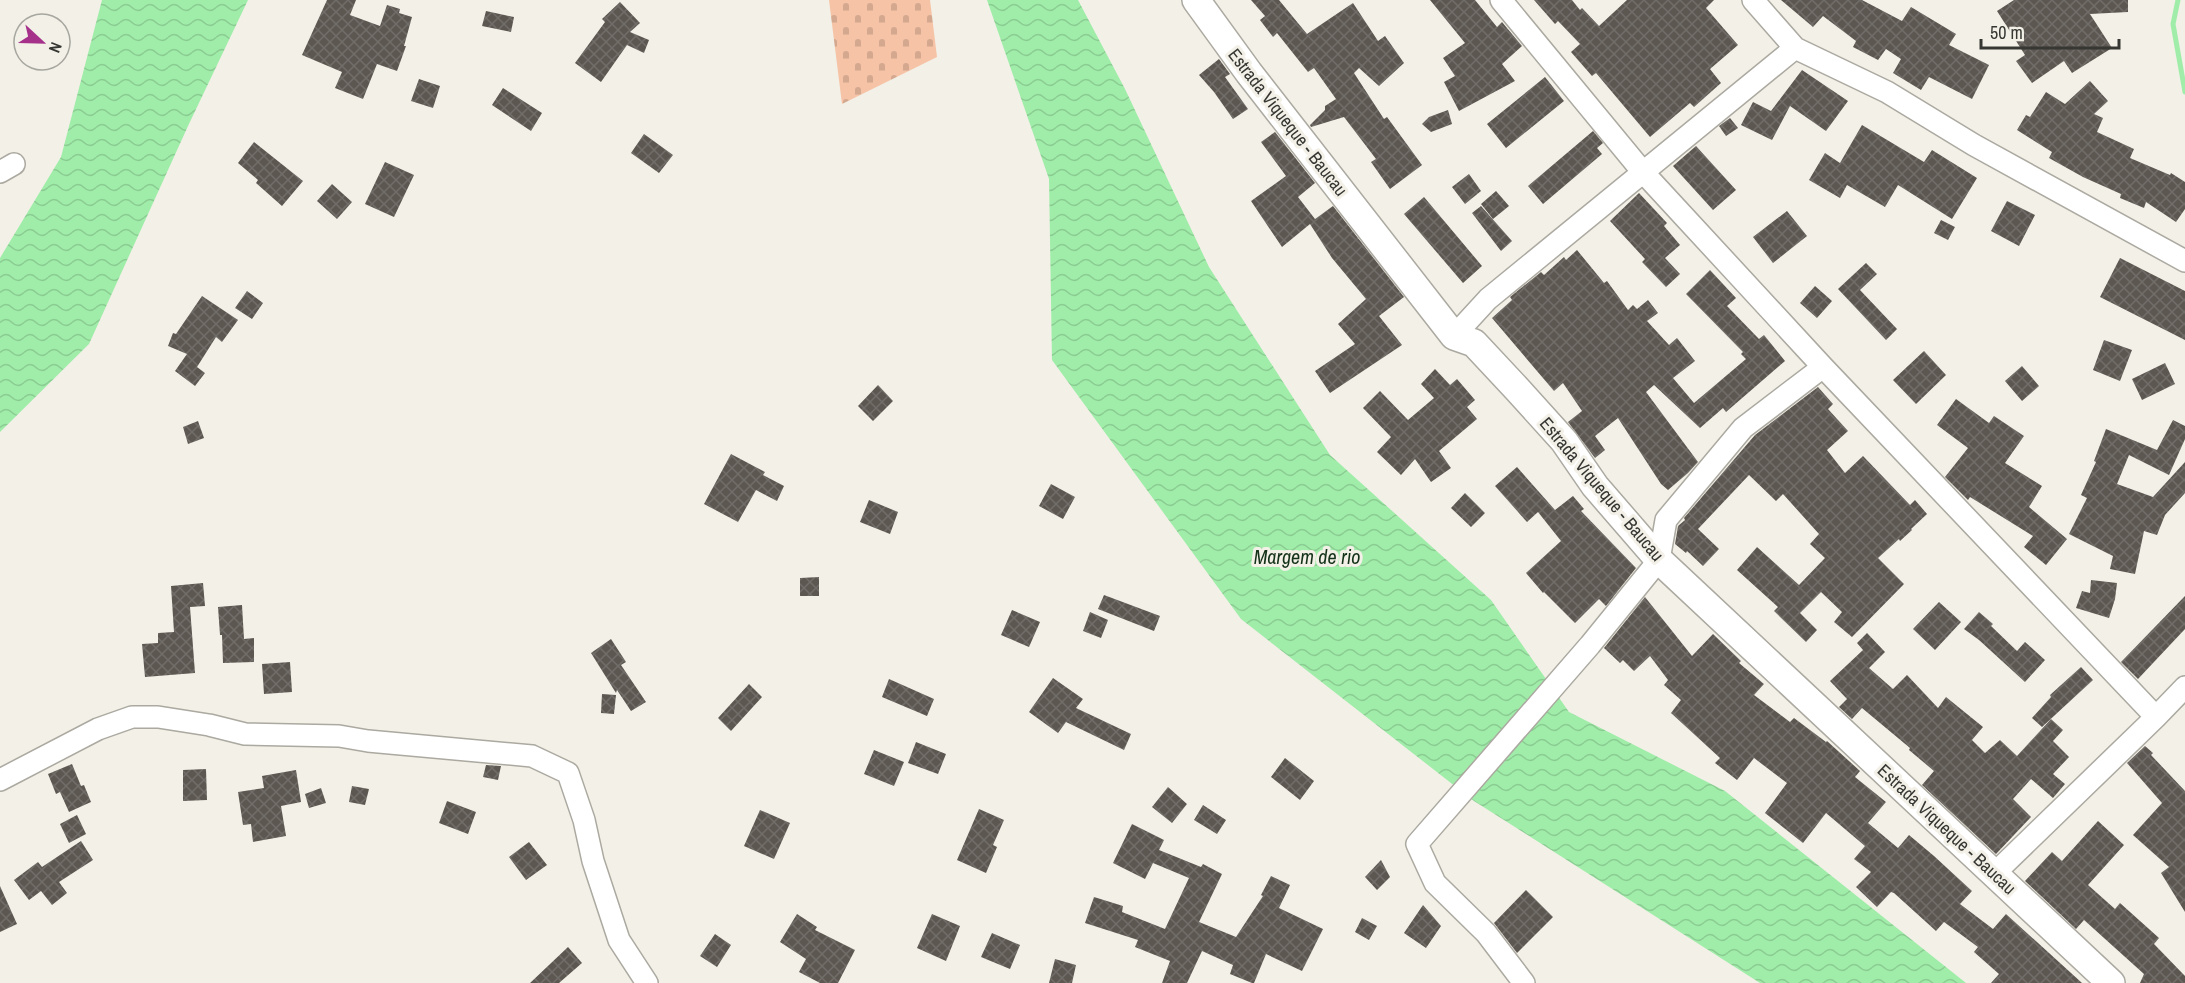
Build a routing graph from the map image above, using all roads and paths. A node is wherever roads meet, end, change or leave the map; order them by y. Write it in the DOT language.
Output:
graph roads {
  1 [pos="1196,0"];
  2 [pos="1501,0"];
  3 [pos="1754,0"];
  4 [pos="1795,48"];
  5 [pos="1642,171"];
  6 [pos="2185,261"];
  7 [pos="1454,336"];
  8 [pos="1823,367"];
  9 [pos="1659,560"];
  10 [pos="2185,687"];
  11 [pos="2156,717"];
  12 [pos="0,780"];
  13 [pos="1995,873"];
  14 [pos="646,983"];
  15 [pos="1524,983"];
  16 [pos="2111,983"];
  1 -- 7 [label="main road, Estrada Viqueque - Baucau"];
  2 -- 5 [label="street"];
  3 -- 4 [label="street"];
  4 -- 5 [label="street"];
  4 -- 6 [label="street"];
  5 -- 7 [label="street"];
  5 -- 8 [label="street"];
  7 -- 9 [label="main road, Estrada Viqueque - Baucau"];
  8 -- 9 [label="street"];
  8 -- 11 [label="street"];
  9 -- 13 [label="main road, Estrada Viqueque - Baucau"];
  9 -- 15 [label="street"];
  10 -- 11 [label="street"];
  11 -- 13 [label="street"];
  12 -- 14 [label="street"];
  13 -- 16 [label="main road, Estrada Viqueque - Baucau"];
}
